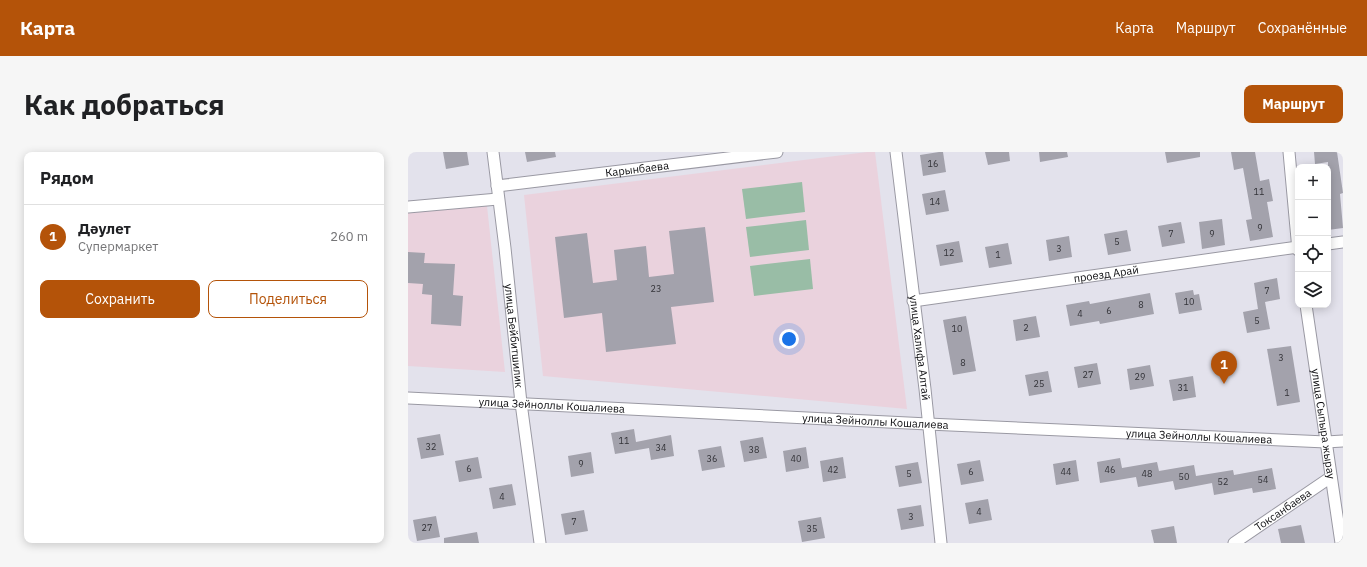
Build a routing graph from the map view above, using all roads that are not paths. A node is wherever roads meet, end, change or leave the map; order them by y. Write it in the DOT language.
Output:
graph roads {
  1 [pos="493,152"];
  2 [pos="777,152"];
  3 [pos="896,152"];
  4 [pos="1289,152"];
  5 [pos="497,186"];
  6 [pos="498,199"];
  7 [pos="408,207"];
  8 [pos="1297,236"];
  9 [pos="1343,242"];
  10 [pos="1331,244"];
  11 [pos="1295,248"];
  12 [pos="914,301"];
  13 [pos="1306,308"];
  14 [pos="408,398"];
  15 [pos="521,403"];
  16 [pos="928,424"];
  17 [pos="1343,441"];
  18 [pos="1326,442"];
  19 [pos="1331,477"];
  20 [pos="540,543"];
  21 [pos="941,543"];
  22 [pos="1234,543"];
  23 [pos="1341,543"];
  1 -- 5 [label="street, улица Бейбитшилик"];
  2 -- 5 [label="street, Карынбаева"];
  3 -- 12 [label="street, улица Халифа Алтай"];
  4 -- 8 [label="street"];
  5 -- 6 [label="street, улица Бейбитшилик"];
  6 -- 7 [label="street"];
  6 -- 15 [label="street, улица Бейбитшилик"];
  9 -- 10 [label="street"];
  11 -- 12 [label="street, проезд Арай"];
  12 -- 16 [label="street, улица Халифа Алтай"];
  13 -- 18 [label="street, улица Сыпыра жырау"];
  14 -- 15 [label="street, улица Зейноллы Кошалиева"];
  15 -- 16 [label="street, улица Зейноллы Кошалиева"];
  15 -- 20 [label="street, улица Бейбитшилик"];
  16 -- 18 [label="street, улица Зейноллы Кошалиева"];
  16 -- 21 [label="street, улица Халифа Алтай"];
  17 -- 18 [label="street, улица Зейноллы Кошалиева"];
  18 -- 19 [label="street, улица Сыпыра жырау"];
  19 -- 22 [label="street, Токсанбаева"];
  19 -- 23 [label="street, улица Сыпыра жырау"];
}
